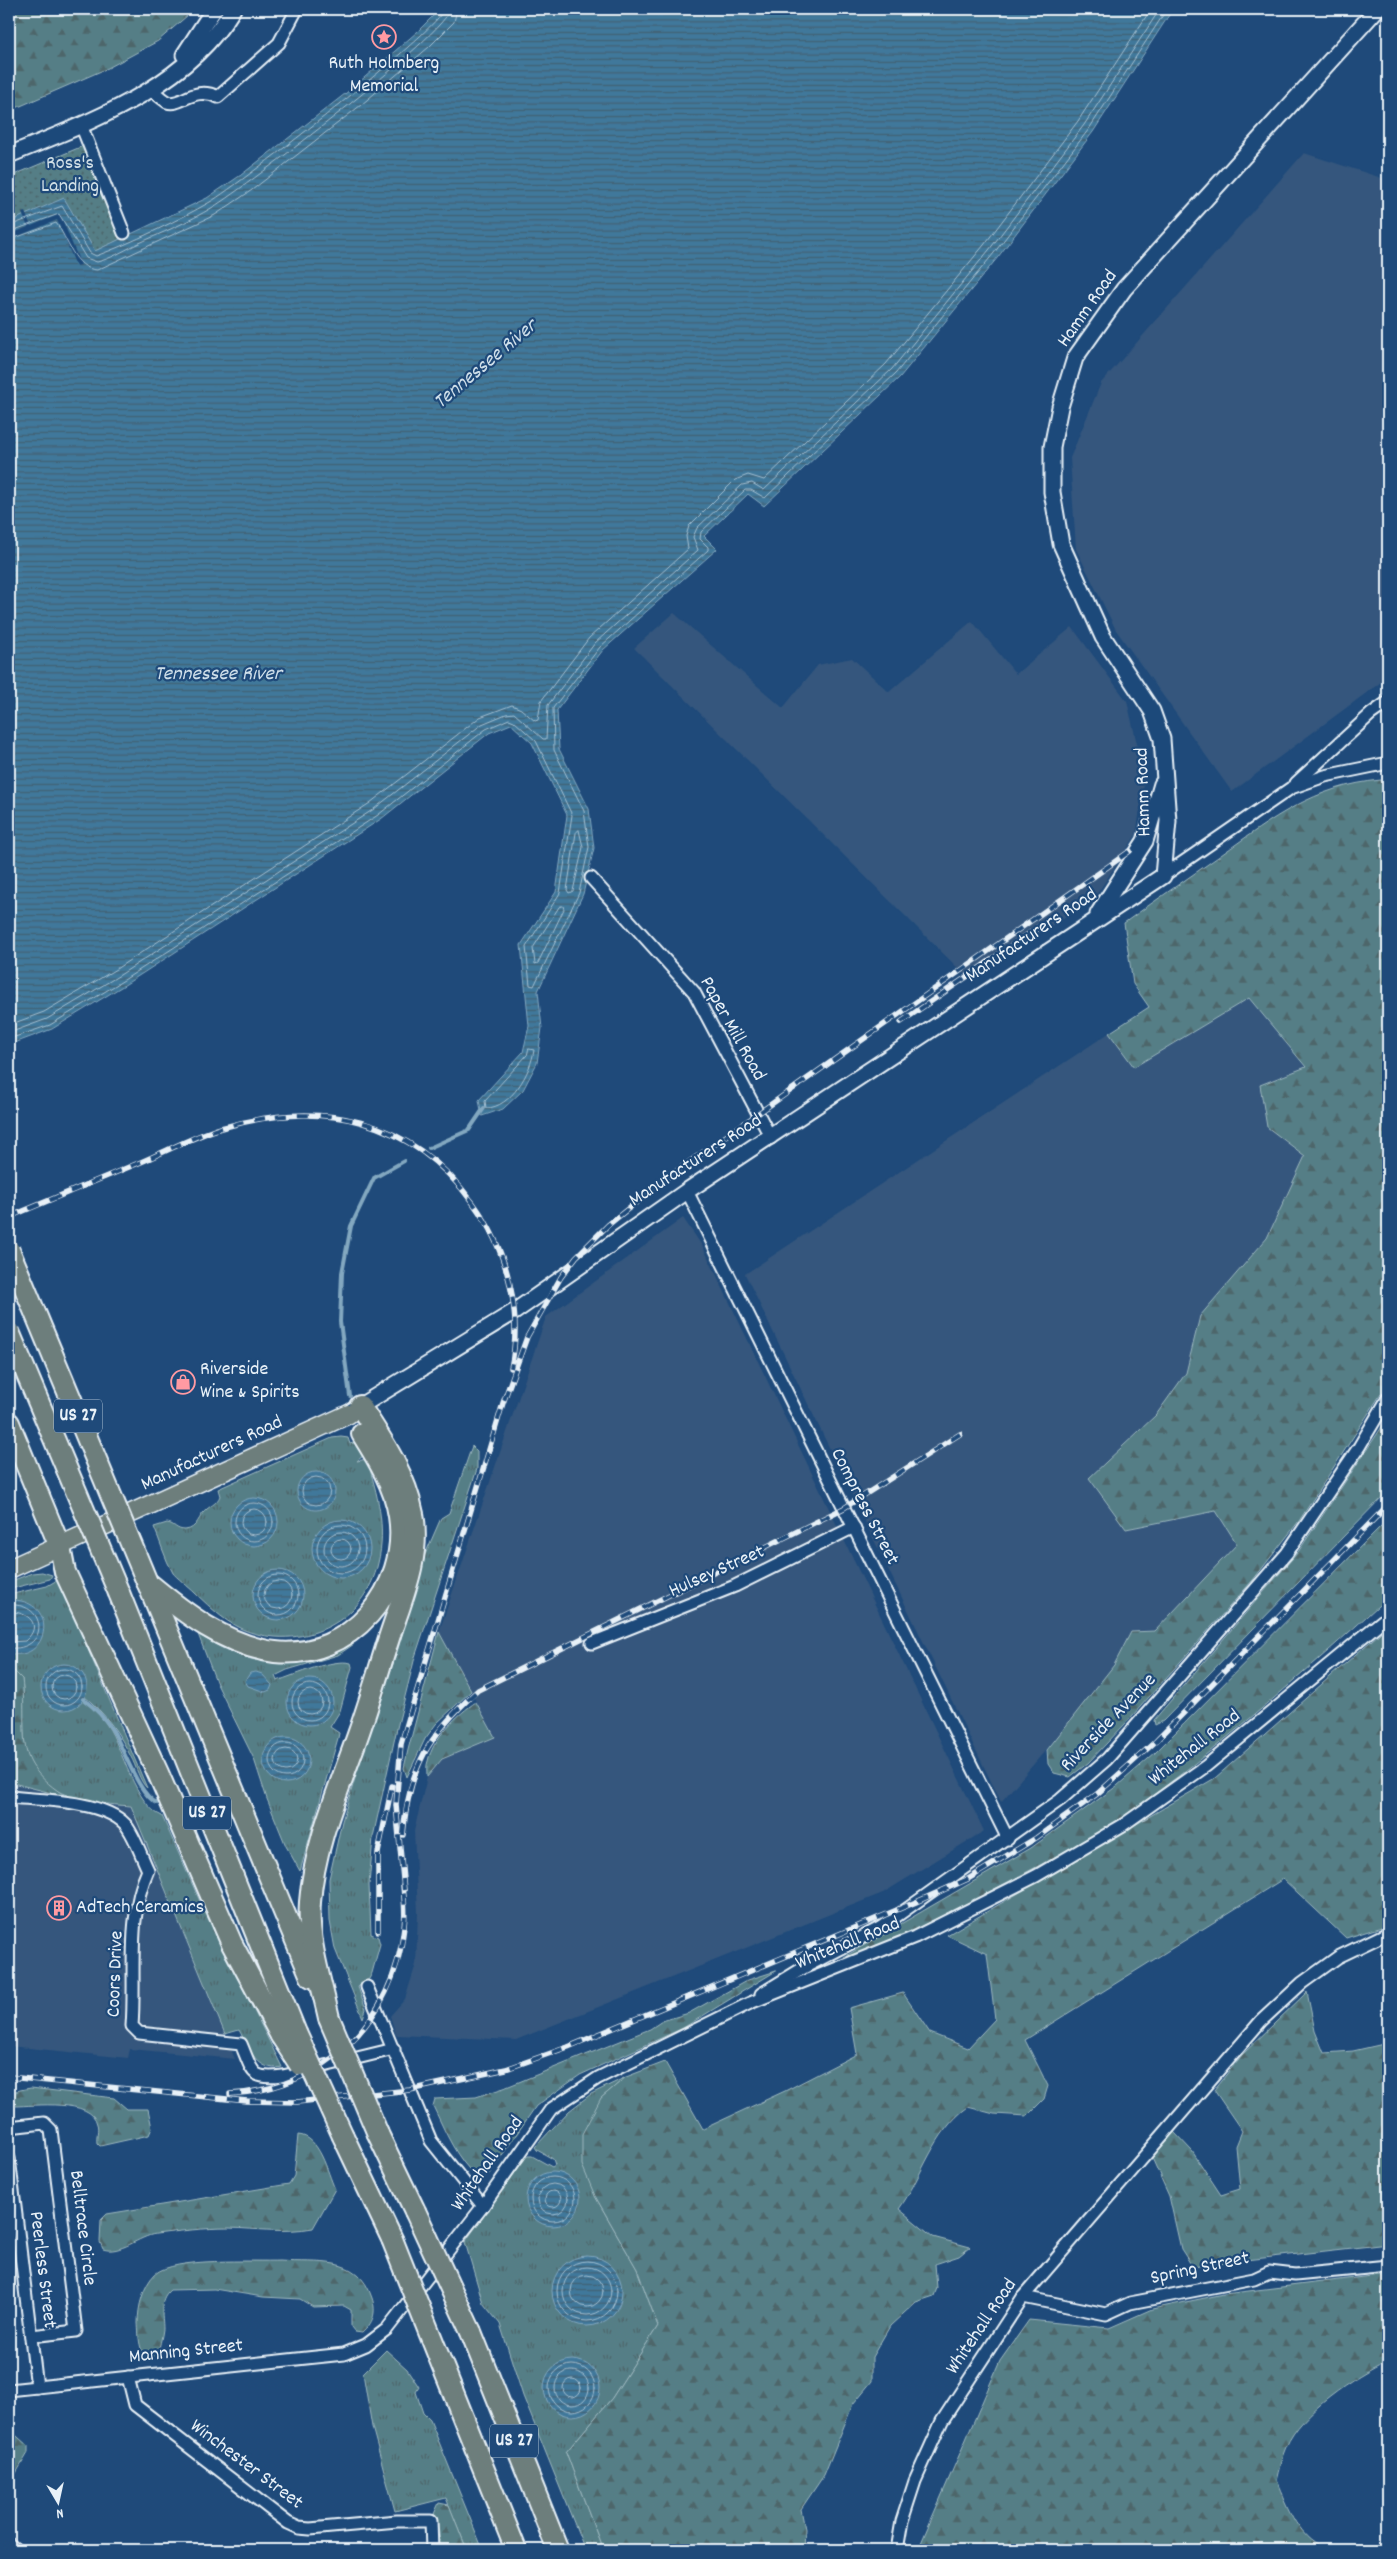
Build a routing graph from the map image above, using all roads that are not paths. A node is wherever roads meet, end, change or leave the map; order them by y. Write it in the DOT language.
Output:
graph roads {
  1 [pos="214,9"];
  2 [pos="233,9"];
  3 [pos="297,9"];
  4 [pos="1376,9"];
  5 [pos="150,90"];
  6 [pos="137,98"];
  7 [pos="81,125"];
  8 [pos="9,155"];
  9 [pos="124,233"];
  10 [pos="1388,702"];
  11 [pos="1388,763"];
  12 [pos="1166,768"];
  13 [pos="1291,788"];
  14 [pos="1163,876"];
  15 [pos="591,878"];
  16 [pos="1094,919"];
  17 [pos="771,1138"];
  18 [pos="687,1191"];
  19 [pos="9,1250"];
  20 [pos="9,1332"];
  21 [pos="1388,1398"];
  22 [pos="354,1410"];
  23 [pos="9,1423"];
  24 [pos="854,1527"];
  25 [pos="60,1547"];
  26 [pos="9,1570"];
  27 [pos="147,1582"];
  28 [pos="1388,1616"];
  29 [pos="592,1643"];
  30 [pos="9,1797"];
  31 [pos="1008,1839"];
  32 [pos="1388,1933"];
  33 [pos="367,1987"];
  34 [pos="750,2003"];
  35 [pos="329,2018"];
  36 [pos="288,2034"];
  37 [pos="394,2049"];
  38 [pos="9,2126"];
  39 [pos="9,2158"];
  40 [pos="484,2206"];
  41 [pos="12,2214"];
  42 [pos="1388,2266"];
  43 [pos="1023,2297"];
  44 [pos="31,2336"];
  45 [pos="366,2345"];
  46 [pos="128,2377"];
  47 [pos="38,2387"];
  48 [pos="9,2390"];
  49 [pos="9,2544"];
  50 [pos="16,2550"];
  51 [pos="432,2550"];
  52 [pos="516,2550"];
  53 [pos="558,2550"];
  54 [pos="897,2550"];
  1 -- 6 [label="main road"];
  2 -- 5 [label="main road"];
  3 -- 5 [label="street"];
  4 -- 12 [label="main road, Hamm Road"];
  5 -- 6 [label="main road"];
  6 -- 7 [label="main road"];
  7 -- 8 [label="main road"];
  7 -- 9 [label="street"];
  10 -- 13 [label="street"];
  11 -- 13 [label="street, Manufacturers Road"];
  12 -- 14 [label="main road, Hamm Road"];
  12 -- 16 [label="main road"];
  13 -- 14 [label="street, Manufacturers Road"];
  14 -- 16 [label="main road, Manufacturers Road"];
  15 -- 17 [label="street, Paper Mill Road"];
  16 -- 17 [label="main road, Manufacturers Road"];
  17 -- 18 [label="main road, Manufacturers Road"];
  18 -- 22 [label="main road, Manufacturers Road"];
  18 -- 24 [label="street, Compress Street"];
  19 -- 27 [label="highway, US 27, bridge"];
  20 -- 36 [label="highway, US 27, bridge"];
  21 -- 31 [label="street, Riverside Avenue"];
  22 -- 25 [label="main road, Manufacturers Road"];
  22 -- 27 [label="highway"];
  22 -- 35 [label="highway"];
  23 -- 25 [label="highway"];
  24 -- 29 [label="street, Hulsey Street"];
  24 -- 31 [label="street, Compress Street"];
  25 -- 26 [label="main road, Manufacturers Road"];
  25 -- 36 [label="highway"];
  27 -- 35 [label="highway, US 27"];
  28 -- 34 [label="street, Whitehall Road"];
  30 -- 37 [label="street, Coors Drive"];
  31 -- 34 [label="street, Riverside Avenue"];
  32 -- 43 [label="street, Whitehall Road"];
  33 -- 37 [label="street"];
  34 -- 40 [label="street, Whitehall Road"];
  35 -- 53 [label="highway, US 27, bridge"];
  36 -- 52 [label="highway, US 27, bridge"];
  37 -- 40 [label="street"];
  38 -- 44 [label="street, Belltrace Circle"];
  39 -- 41 [label="street, Peerless Street"];
  40 -- 45 [label="street, Whitehall Road"];
  41 -- 44 [label="street, Peerless Street"];
  42 -- 43 [label="street, Spring Street"];
  43 -- 54 [label="street, Whitehall Road"];
  44 -- 47 [label="street, Peerless Street"];
  45 -- 46 [label="street, Manning Street"];
  46 -- 47 [label="street, Manning Street"];
  46 -- 51 [label="street, Winchester Street"];
  47 -- 48 [label="street, Manning Street"];
  49 -- 50 [label="street"];
}
